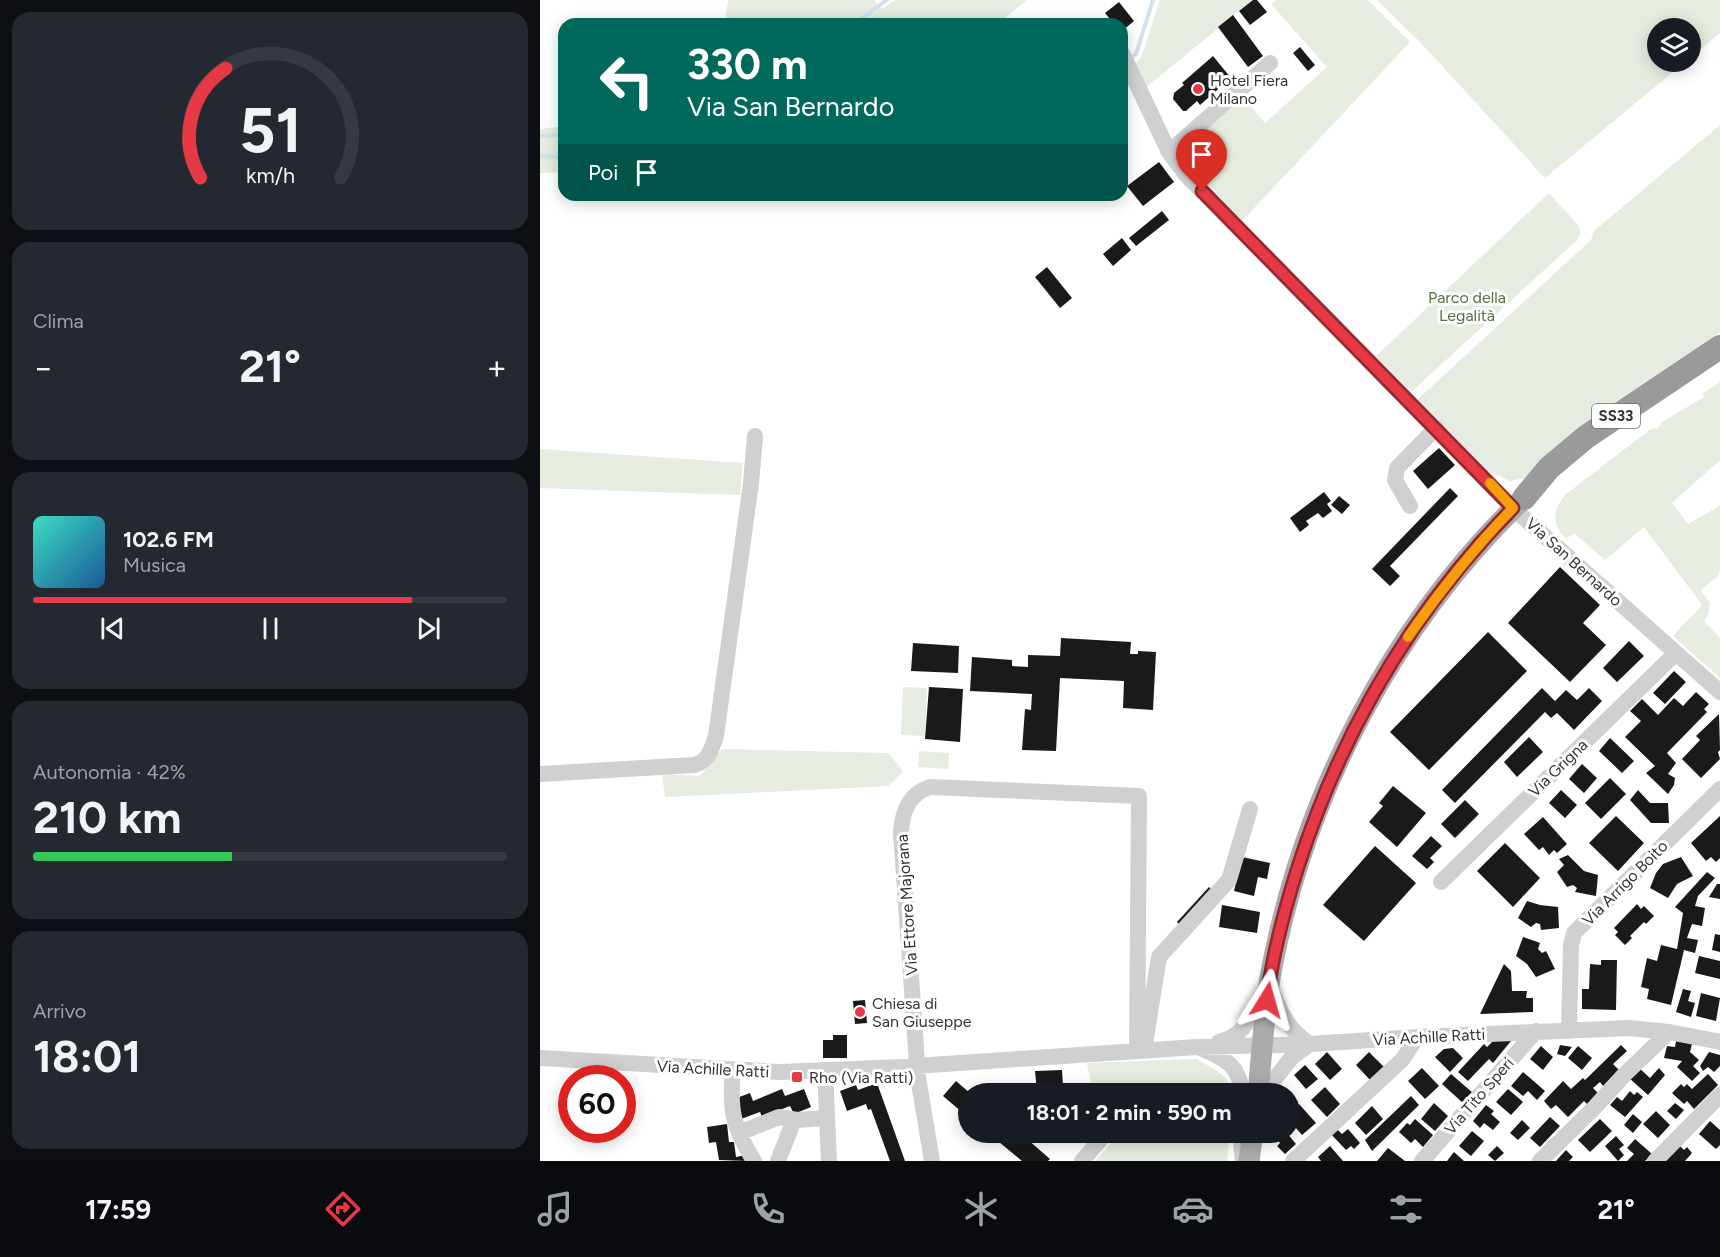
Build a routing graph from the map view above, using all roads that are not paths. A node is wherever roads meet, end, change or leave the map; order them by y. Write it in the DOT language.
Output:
graph roads {
  1 [pos="1270,63"];
  2 [pos="1128,64"];
  3 [pos="1168,152"];
  4 [pos="1720,347"];
  5 [pos="1720,363"];
  6 [pos="1436,428"];
  7 [pos="755,436"];
  8 [pos="1518,503"];
  9 [pos="1410,506"];
  10 [pos="1676,653"];
  11 [pos="1720,692"];
  12 [pos="540,774"];
  13 [pos="1720,789"];
  14 [pos="1250,809"];
  15 [pos="1441,882"];
  16 [pos="1269,984"];
  17 [pos="1536,1031"];
  18 [pos="1569,1031"];
  19 [pos="1669,1032"];
  20 [pos="1417,1037"];
  21 [pos="1720,1042"];
  22 [pos="1310,1044"];
  23 [pos="1263,1046"];
  24 [pos="1197,1047"];
  25 [pos="1140,1051"];
  26 [pos="540,1058"];
  27 [pos="918,1066"];
  28 [pos="733,1070"];
  29 [pos="825,1071"];
  30 [pos="1241,1083"];
  31 [pos="1259,1083"];
  32 [pos="1271,1083"];
  33 [pos="1720,1095"];
  34 [pos="826,1118"];
  35 [pos="794,1120"];
  36 [pos="738,1133"];
  37 [pos="1098,1143"];
  38 [pos="1241,1143"];
  39 [pos="1251,1143"];
  40 [pos="754,1161"];
  41 [pos="778,1161"];
  42 [pos="829,1161"];
  43 [pos="933,1161"];
  44 [pos="1082,1161"];
  45 [pos="1243,1161"];
  46 [pos="1249,1161"];
  47 [pos="1293,1161"];
  48 [pos="1422,1161"];
  49 [pos="1540,1161"];
  50 [pos="1655,1161"];
  1 -- 3 [label="street"];
  2 -- 3 [label="street, Via San Bernardo"];
  3 -- 6 [label="street, Via San Bernardo"];
  4 -- 8 [label="highway, SS33"];
  5 -- 8 [label="highway, SS33"];
  6 -- 8 [label="street, Via San Bernardo"];
  6 -- 9 [label="street"];
  7 -- 12 [label="street"];
  8 -- 10 [label="street, Via San Bernardo"];
  8 -- 16 [label="main road, SS33"];
  10 -- 11 [label="street, Via San Bernardo"];
  10 -- 15 [label="street, Via Grigna"];
  13 -- 18 [label="street, Via Arrigo Boito"];
  14 -- 25 [label="street"];
  16 -- 22 [label="street"];
  16 -- 23 [label="main road, SS33"];
  16 -- 24 [label="street"];
  17 -- 18 [label="street, Via Achille Ratti"];
  17 -- 20 [label="street, Via Achille Ratti"];
  17 -- 48 [label="street, Via Tito Speri"];
  18 -- 19 [label="street, Via Achille Ratti"];
  19 -- 21 [label="street, Via Achille Ratti"];
  19 -- 49 [label="street"];
  20 -- 22 [label="street, Via Achille Ratti"];
  20 -- 47 [label="street"];
  22 -- 23 [label="street, Via Achille Ratti"];
  22 -- 32 [label="street"];
  23 -- 24 [label="street, Via Achille Ratti"];
  23 -- 31 [label="main road, SS33"];
  24 -- 25 [label="street, Via Achille Ratti"];
  24 -- 30 [label="street"];
  25 -- 27 [label="street, Via Achille Ratti"];
  25 -- 27 [label="street, Via Ettore Majorana"];
  26 -- 28 [label="street, Via Achille Ratti"];
  27 -- 29 [label="street, Via Achille Ratti"];
  27 -- 43 [label="street, Via Ettore Majorana"];
  28 -- 29 [label="street, Via Achille Ratti"];
  28 -- 36 [label="street"];
  29 -- 34 [label="street"];
  33 -- 50 [label="street"];
  34 -- 35 [label="street"];
  34 -- 42 [label="street"];
  35 -- 36 [label="street"];
  35 -- 41 [label="street"];
  36 -- 40 [label="street"];
  37 -- 44 [label="street"];
  38 -- 45 [label="street"];
  39 -- 46 [label="main road"];
}
